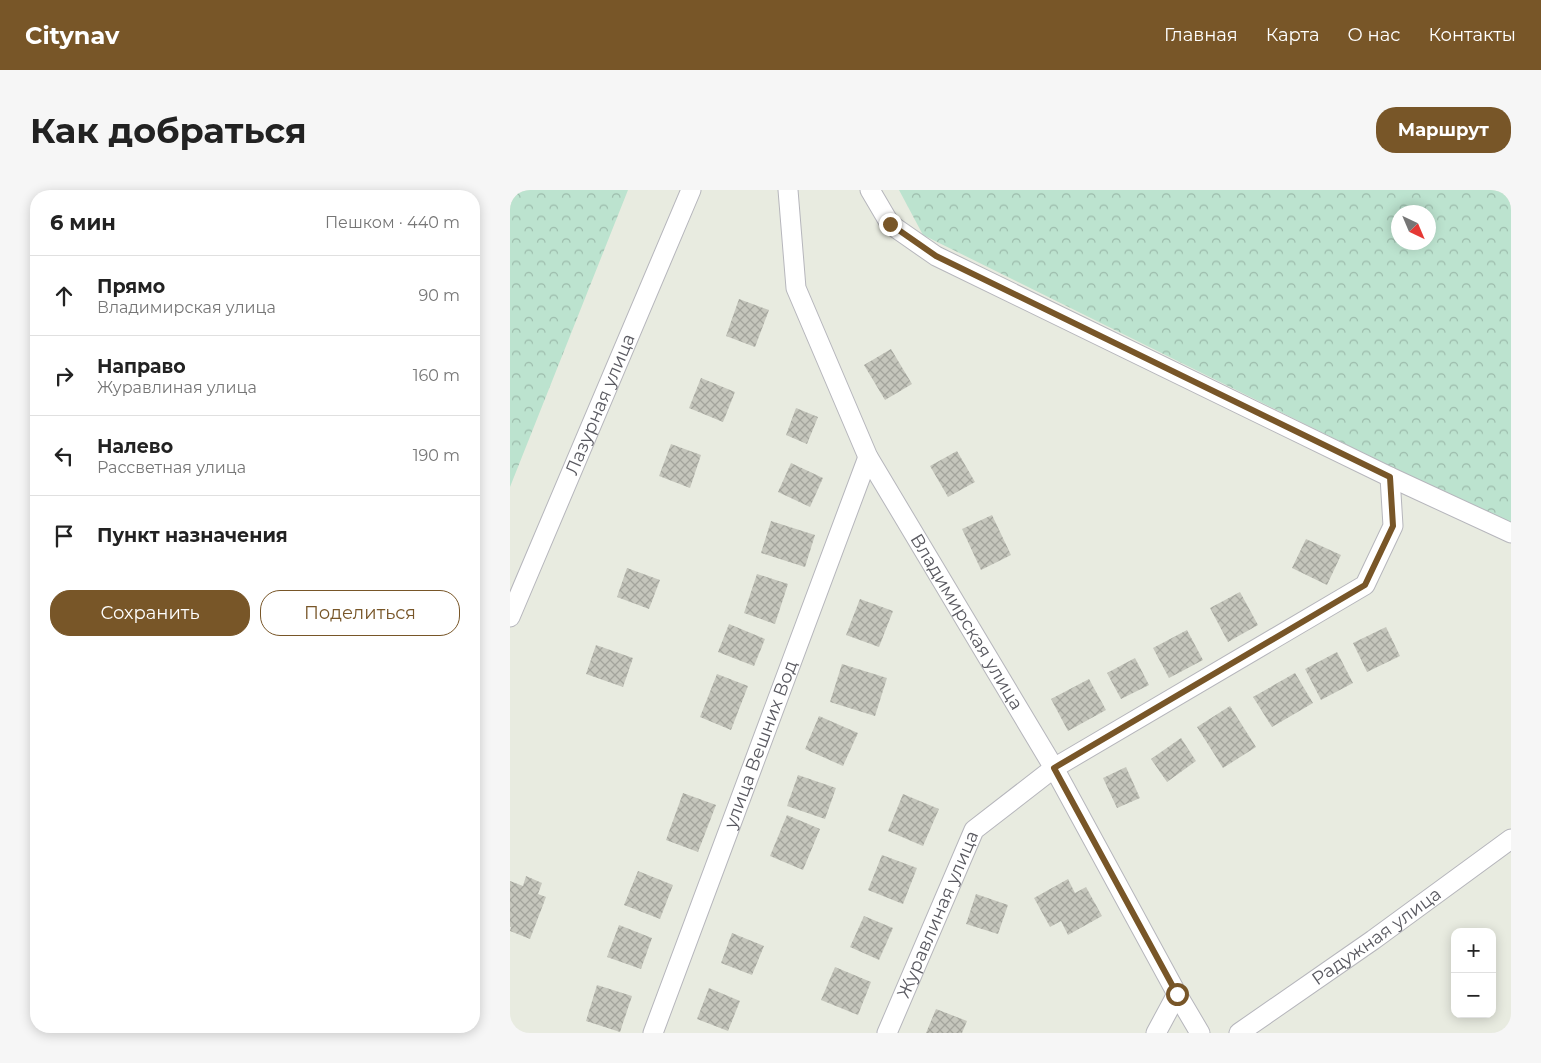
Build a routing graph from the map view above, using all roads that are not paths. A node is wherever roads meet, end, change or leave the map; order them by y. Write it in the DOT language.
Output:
graph roads {
  1 [pos="691,190"];
  2 [pos="788,190"];
  3 [pos="870,190"];
  4 [pos="868,457"];
  5 [pos="1390,477"];
  6 [pos="1511,533"];
  7 [pos="510,617"];
  8 [pos="1054,768"];
  9 [pos="1511,839"];
  10 [pos="1177,994"];
  11 [pos="652,1033"];
  12 [pos="886,1033"];
  13 [pos="1156,1033"];
  14 [pos="1200,1033"];
  15 [pos="1239,1033"];
  1 -- 7 [label="street, Лазурная улица"];
  2 -- 4 [label="street, Владимирская улица"];
  3 -- 5 [label="street"];
  4 -- 8 [label="street, Владимирская улица"];
  4 -- 11 [label="street, улица Вешних Вод"];
  5 -- 6 [label="street"];
  5 -- 8 [label="street, Журавлиная улица"];
  8 -- 10 [label="street, Владимирская улица"];
  8 -- 12 [label="street, Журавлиная улица"];
  9 -- 15 [label="street, Радужная улица"];
  10 -- 13 [label="street"];
  10 -- 14 [label="street, Владимирская улица"];
}
